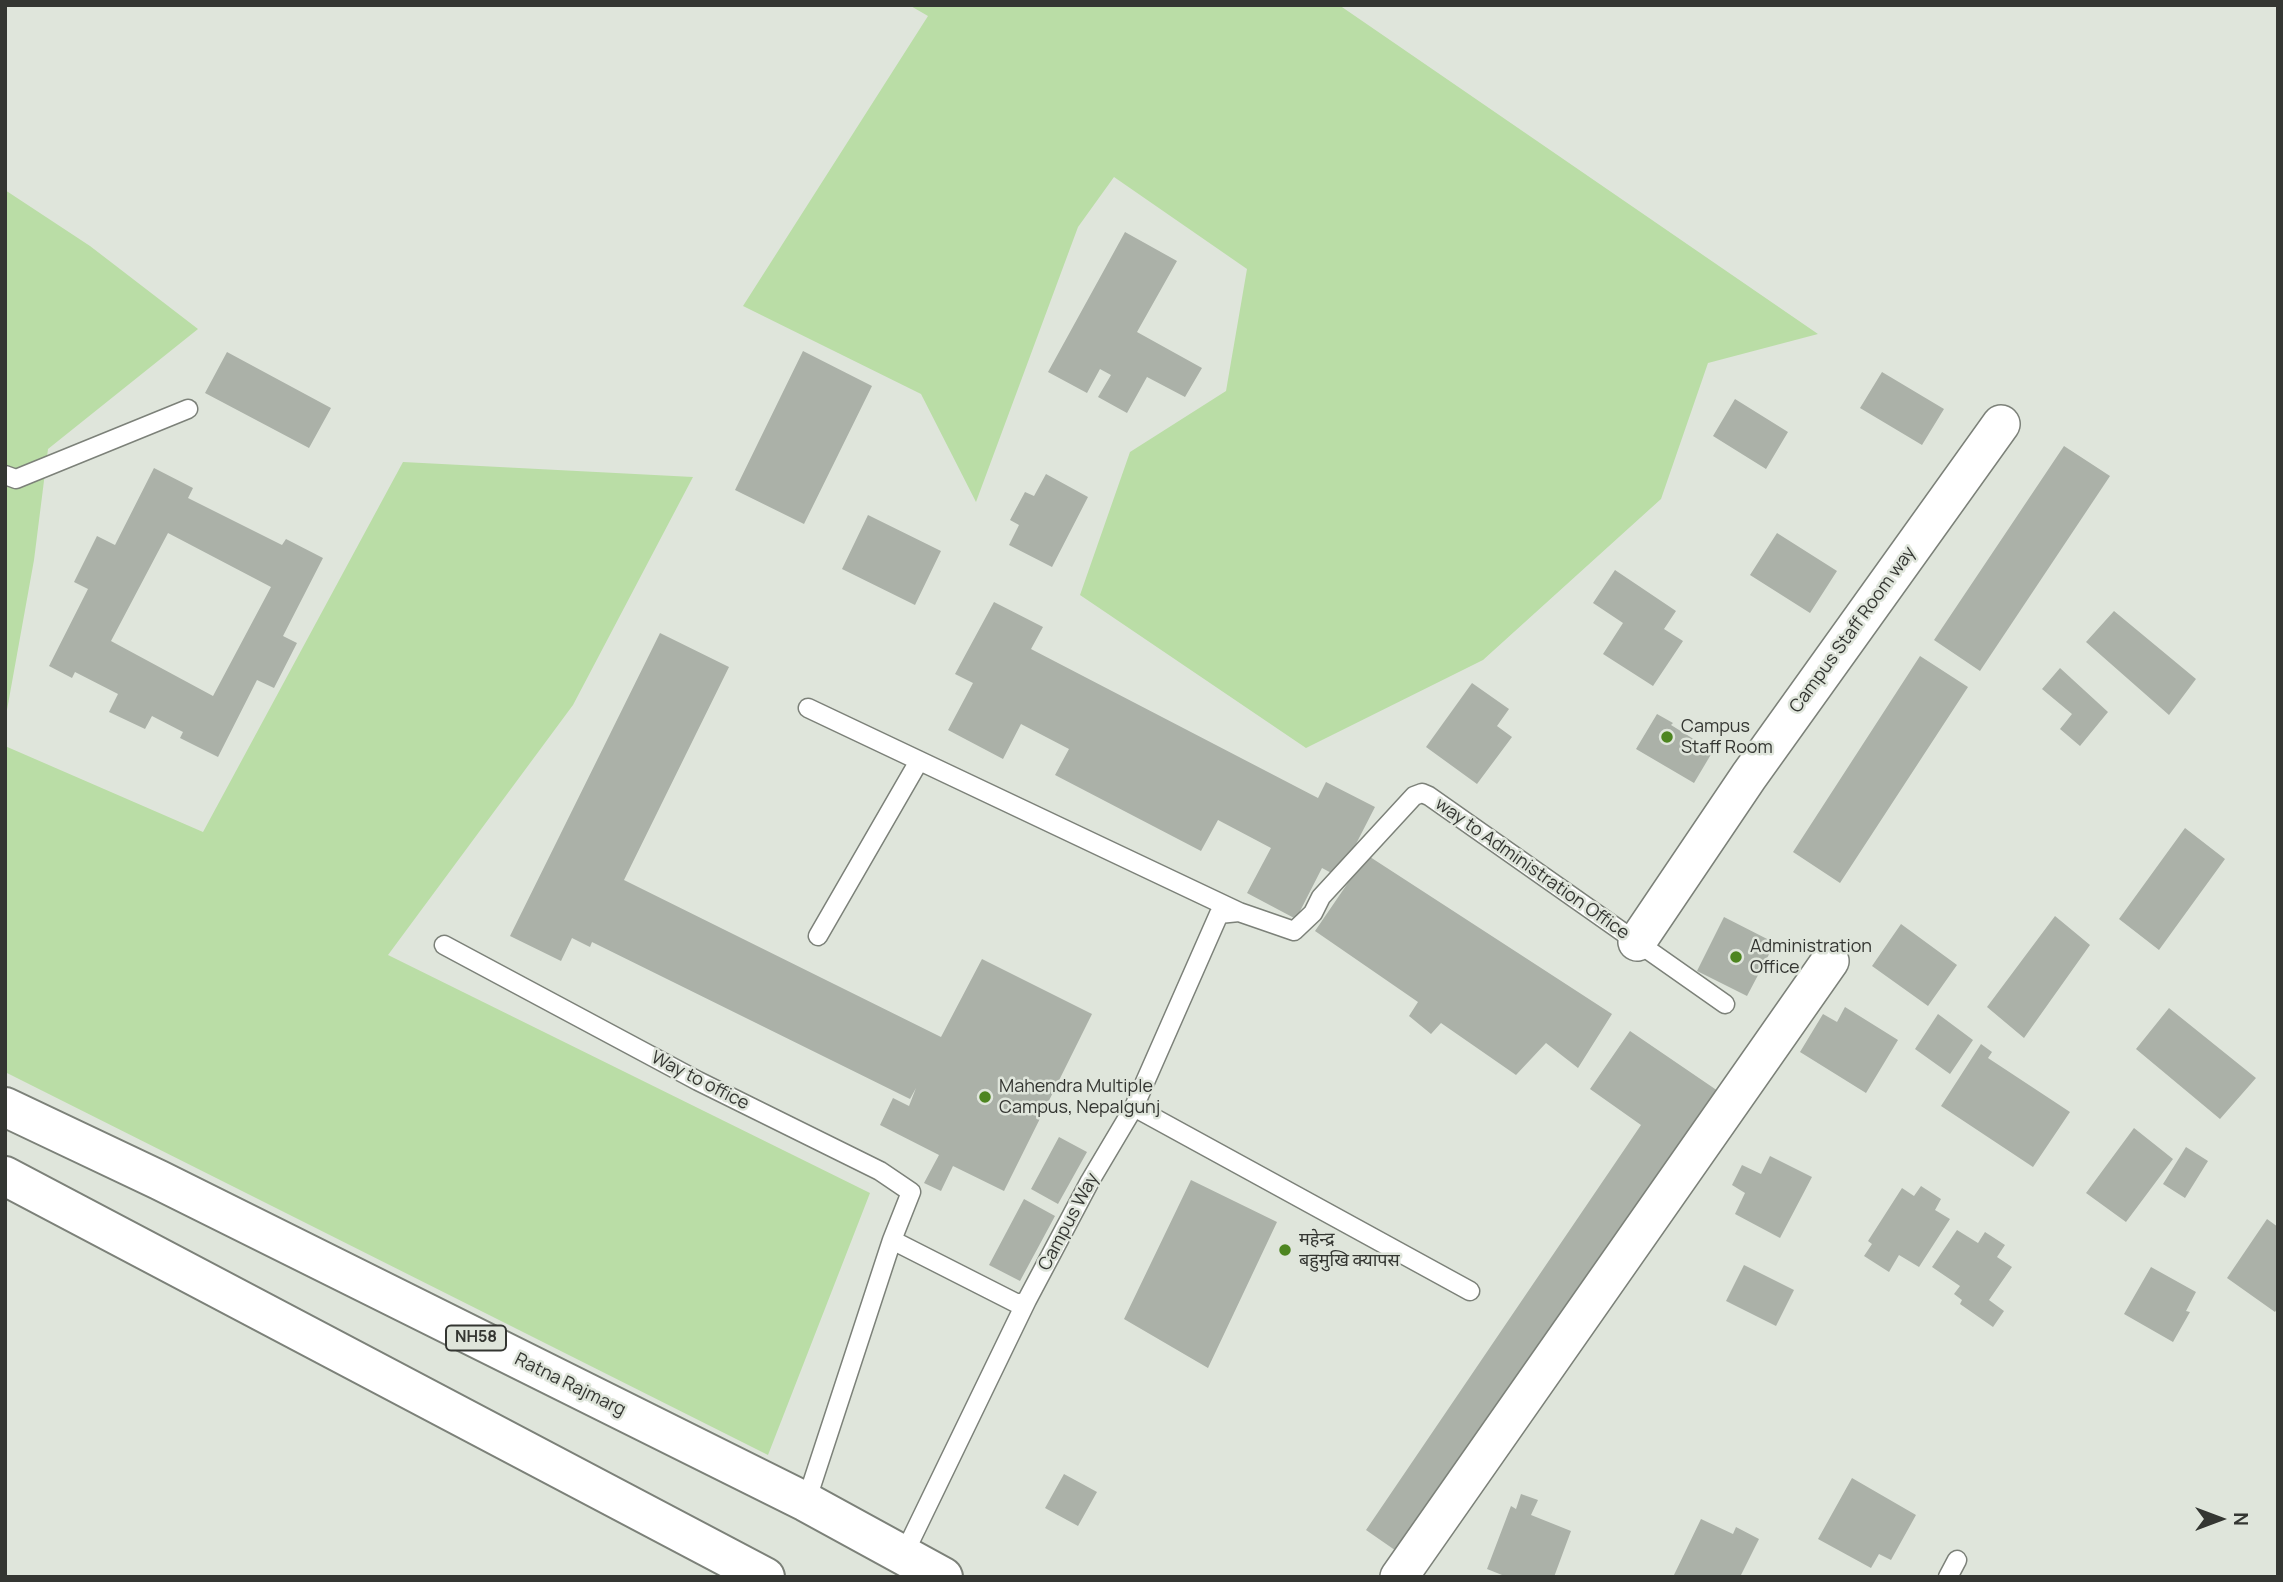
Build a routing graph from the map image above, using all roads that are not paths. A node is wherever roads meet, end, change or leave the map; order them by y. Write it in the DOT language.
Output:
graph roads {
  1 [pos="188,410"];
  2 [pos="2000,424"];
  3 [pos="5,475"];
  4 [pos="808,708"];
  5 [pos="919,761"];
  6 [pos="1239,912"];
  7 [pos="818,936"];
  8 [pos="1637,942"];
  9 [pos="444,945"];
  10 [pos="1830,961"];
  11 [pos="1725,1004"];
  12 [pos="5,1107"];
  13 [pos="1134,1107"];
  14 [pos="5,1176"];
  15 [pos="892,1240"];
  16 [pos="1470,1291"];
  17 [pos="1027,1300"];
  18 [pos="806,1502"];
  19 [pos="903,1556"];
  20 [pos="1957,1560"];
  21 [pos="765,1577"];
  22 [pos="943,1577"];
  23 [pos="1399,1577"];
  24 [pos="1948,1577"];
  1 -- 3 [label="lane"];
  2 -- 8 [label="street, Campus Staff Room way"];
  4 -- 5 [label="lane"];
  5 -- 6 [label="lane"];
  5 -- 7 [label="lane"];
  6 -- 8 [label="lane, way to Administration Office"];
  6 -- 13 [label="lane"];
  8 -- 11 [label="lane, way to Administration Office"];
  9 -- 15 [label="lane, Way to office"];
  10 -- 23 [label="street"];
  12 -- 18 [label="highway, Ratna Rajmarg / NH58"];
  13 -- 16 [label="lane"];
  13 -- 17 [label="lane, Campus Way"];
  14 -- 21 [label="highway"];
  15 -- 17 [label="lane"];
  15 -- 18 [label="lane"];
  17 -- 19 [label="lane, Campus Way"];
  18 -- 19 [label="highway, Ratna Rajmarg / NH58"];
  19 -- 22 [label="highway, Ratna Rajmarg / NH58"];
  20 -- 24 [label="lane"];
}
